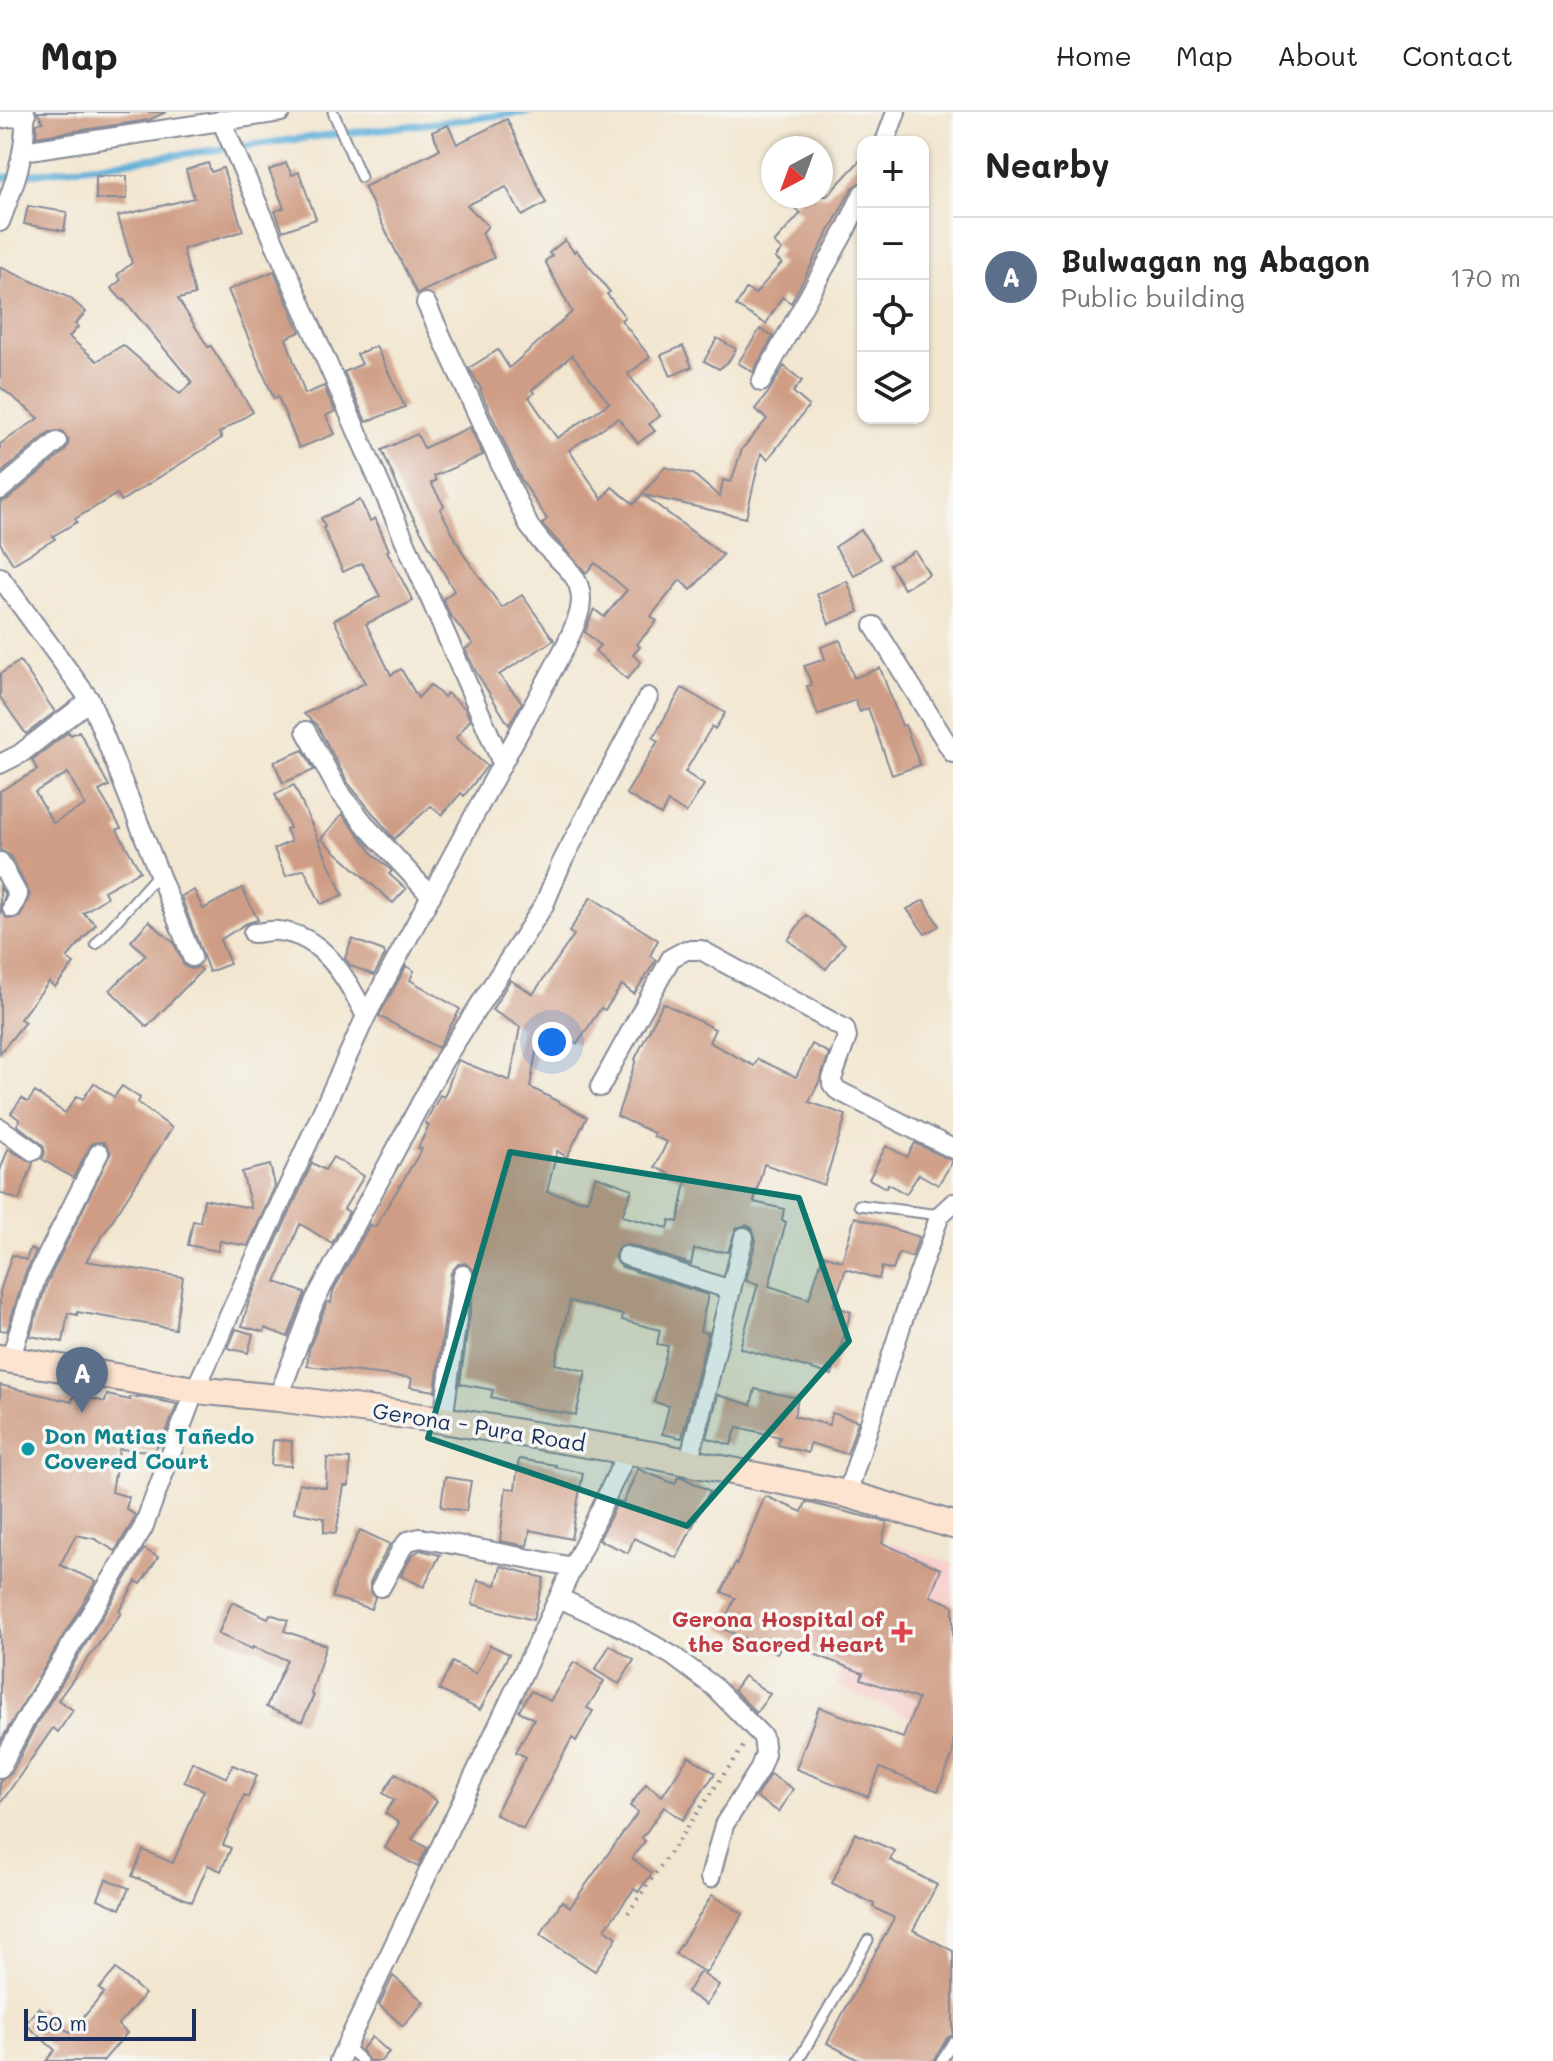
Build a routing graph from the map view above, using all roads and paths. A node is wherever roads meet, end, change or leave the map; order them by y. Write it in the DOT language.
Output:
graph roads {
  1 [pos="281,112"];
  2 [pos="333,112"];
  3 [pos="896,112"];
  4 [pos="26,114"];
  5 [pos="0,119"];
  6 [pos="221,120"];
  7 [pos="887,136"];
  8 [pos="23,151"];
  9 [pos="361,177"];
  10 [pos="857,206"];
  11 [pos="0,222"];
  12 [pos="426,303"];
  13 [pos="761,382"];
  14 [pos="57,442"];
  15 [pos="0,490"];
  16 [pos="0,577"];
  17 [pos="874,626"];
  18 [pos="648,697"];
  19 [pos="90,700"];
  20 [pos="306,731"];
  21 [pos="953,753"];
  22 [pos="502,763"];
  23 [pos="0,764"];
  24 [pos="0,862"];
  25 [pos="159,873"];
  26 [pos="431,896"];
  27 [pos="12,908"];
  28 [pos="253,933"];
  29 [pos="96,944"];
  30 [pos="192,957"];
  31 [pos="366,1016"];
  32 [pos="600,1087"];
  33 [pos="0,1128"];
  34 [pos="953,1149"];
  35 [pos="33,1151"];
  36 [pos="99,1153"];
  37 [pos="859,1205"];
  38 [pos="946,1209"];
  39 [pos="744,1237"];
  40 [pos="626,1256"];
  41 [pos="463,1275"];
  42 [pos="731,1290"];
  43 [pos="5,1359"];
  44 [pos="195,1390"];
  45 [pos="278,1398"];
  46 [pos="443,1420"];
  47 [pos="628,1451"];
  48 [pos="689,1461"];
  49 [pos="847,1494"];
  50 [pos="953,1525"];
  51 [pos="573,1567"];
  52 [pos="381,1587"];
  53 [pos="559,1598"];
  54 [pos="755,1730"];
  55 [pos="0,1768"];
  56 [pos="710,1878"];
  57 [pos="628,1913"];
  58 [pos="868,1940"];
  59 [pos="953,2042"];
  60 [pos="343,2054"];
  61 [pos="362,2061"];
  62 [pos="798,2061"];
  63 [pos="941,2061"];
  1 -- 6 [label="street"];
  2 -- 9 [label="lane"];
  3 -- 7 [label="street"];
  4 -- 5 [label="street"];
  4 -- 8 [label="street"];
  6 -- 8 [label="street"];
  6 -- 22 [label="street"];
  8 -- 11 [label="street"];
  10 -- 13 [label="street"];
  12 -- 22 [label="street"];
  14 -- 15 [label="street"];
  16 -- 19 [label="street"];
  17 -- 21 [label="street"];
  18 -- 45 [label="street"];
  19 -- 23 [label="street"];
  19 -- 25 [label="street"];
  20 -- 26 [label="street"];
  22 -- 26 [label="street"];
  24 -- 27 [label="street"];
  25 -- 29 [label="lane"];
  25 -- 30 [label="street"];
  26 -- 31 [label="street"];
  28 -- 31 [label="street"];
  31 -- 44 [label="street"];
  32 -- 34 [label="street"];
  33 -- 35 [label="street"];
  36 -- 43 [label="street"];
  37 -- 38 [label="lane"];
  38 -- 49 [label="street"];
  39 -- 42 [label="street"];
  40 -- 42 [label="street"];
  41 -- 46 [label="street"];
  42 -- 48 [label="street"];
  43 -- 44 [label="main road, Gerona - Pura Road"];
  44 -- 45 [label="main road, Gerona - Pura Road"];
  44 -- 55 [label="street"];
  45 -- 46 [label="main road, Gerona - Pura Road"];
  46 -- 47 [label="main road, Gerona - Pura Road"];
  47 -- 48 [label="main road, Gerona - Pura Road"];
  47 -- 51 [label="street"];
  48 -- 49 [label="main road, Gerona - Pura Road"];
  49 -- 50 [label="main road, Gerona - Pura Road"];
  51 -- 52 [label="street"];
  51 -- 53 [label="street"];
  53 -- 54 [label="street"];
  53 -- 60 [label="street"];
  54 -- 56 [label="street"];
  54 -- 57 [label="path"];
  58 -- 62 [label="lane"];
  59 -- 63 [label="lane"];
  60 -- 61 [label="lane"];
}
